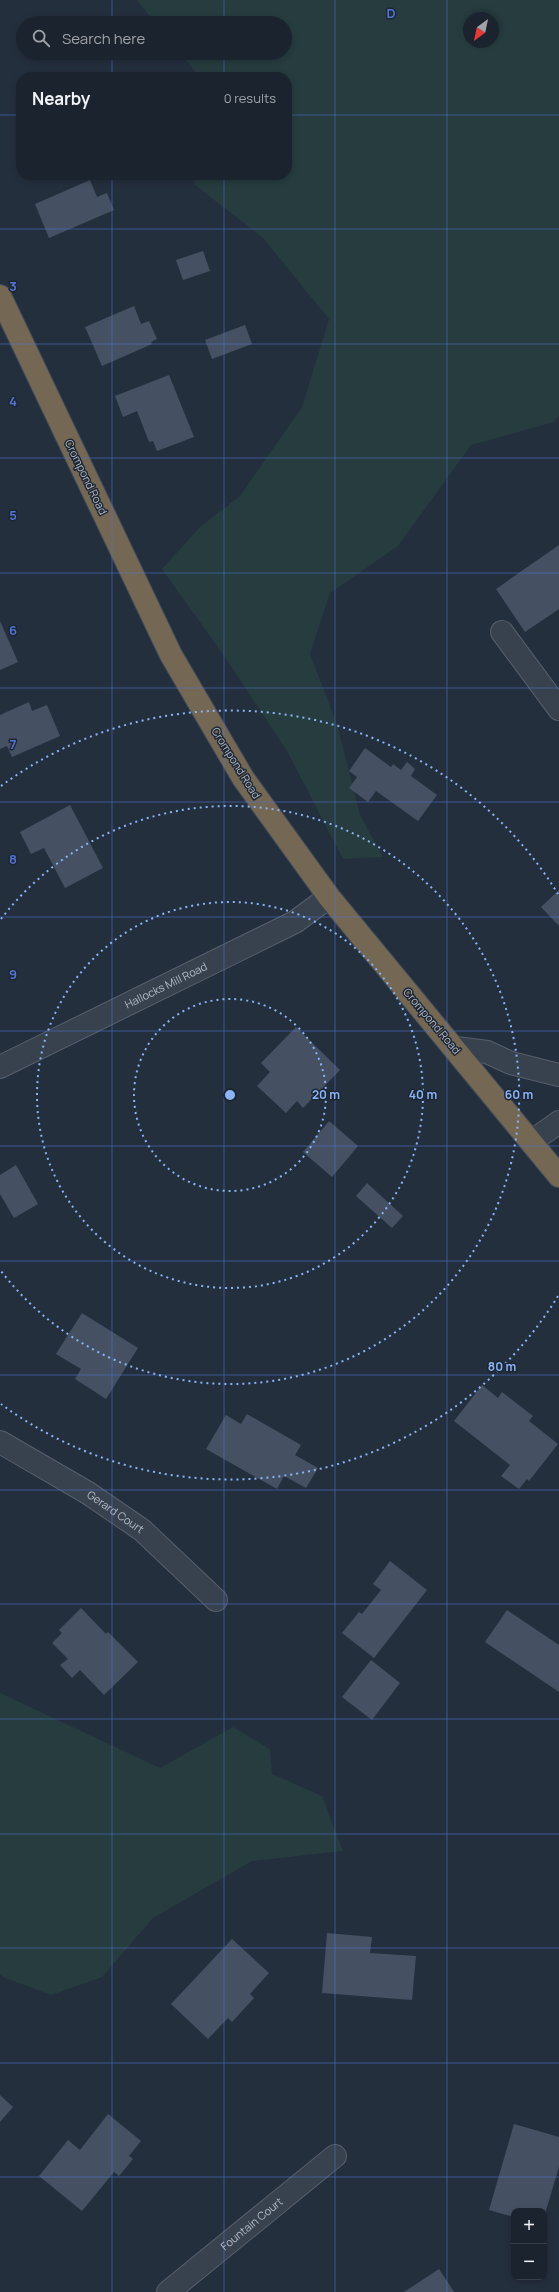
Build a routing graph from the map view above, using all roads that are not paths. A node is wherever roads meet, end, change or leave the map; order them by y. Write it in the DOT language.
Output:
graph roads {
  1 [pos="0,296"];
  2 [pos="502,632"];
  3 [pos="559,709"];
  4 [pos="329,897"];
  5 [pos="456,1048"];
  6 [pos="0,1067"];
  7 [pos="559,1075"];
  8 [pos="559,1122"];
  9 [pos="531,1142"];
  10 [pos="559,1176"];
  11 [pos="0,1442"];
  12 [pos="216,1600"];
  13 [pos="335,2156"];
  14 [pos="168,2292"];
  1 -- 4 [label="highway, Crompond Road"];
  2 -- 3 [label="street"];
  4 -- 5 [label="highway, Crompond Road"];
  4 -- 6 [label="street, Hallocks Mill Road"];
  5 -- 7 [label="street"];
  5 -- 9 [label="highway, Crompond Road"];
  8 -- 9 [label="street"];
  9 -- 10 [label="highway, Crompond Road"];
  11 -- 12 [label="street, Gerard Court"];
  13 -- 14 [label="street, Fountain Court"];
}
